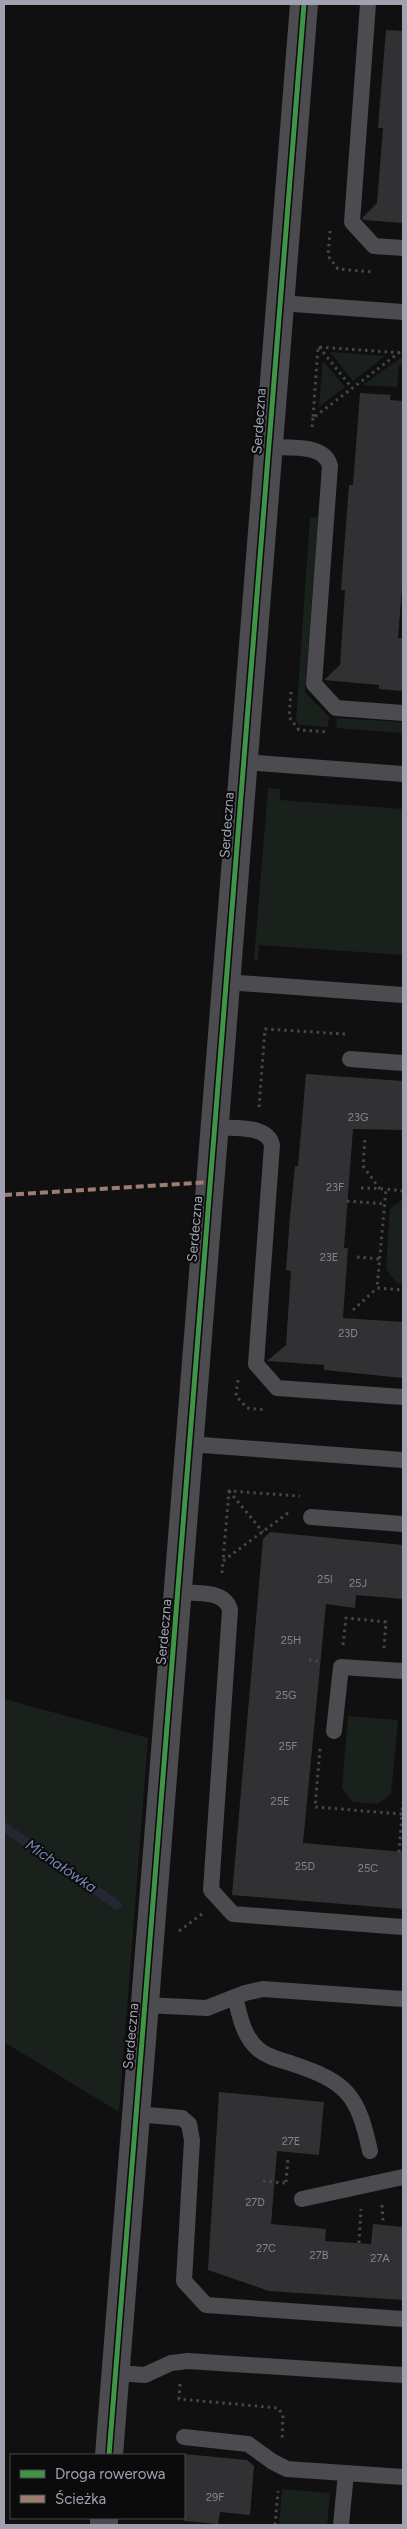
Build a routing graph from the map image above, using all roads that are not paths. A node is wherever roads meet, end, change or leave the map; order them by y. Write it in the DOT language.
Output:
graph roads {
  1 [pos="304,4"];
  2 [pos="368,4"];
  3 [pos="403,248"];
  4 [pos="280,303"];
  5 [pos="403,312"];
  6 [pos="269,447"];
  7 [pos="403,713"];
  8 [pos="243,762"];
  9 [pos="403,774"];
  10 [pos="226,982"];
  11 [pos="403,995"];
  12 [pos="350,1059"];
  13 [pos="403,1063"];
  14 [pos="215,1127"];
  15 [pos="403,1397"];
  16 [pos="189,1444"];
  17 [pos="403,1460"];
  18 [pos="310,1517"];
  19 [pos="403,1524"];
  20 [pos="178,1592"];
  21 [pos="403,1671"];
  22 [pos="328,1735"];
  23 [pos="403,1927"];
  24 [pos="235,1997"];
  25 [pos="403,1999"];
  26 [pos="145,2005"];
  27 [pos="136,2114"];
  28 [pos="370,2151"];
  29 [pos="403,2177"];
  30 [pos="302,2199"];
  31 [pos="403,2319"];
  32 [pos="116,2373"];
  33 [pos="403,2375"];
  34 [pos="184,2437"];
  35 [pos="109,2454"];
  36 [pos="346,2473"];
  37 [pos="403,2477"];
  38 [pos="341,2525"];
  1 -- 4 [label="street, Serdeczna"];
  2 -- 3 [label="lane"];
  4 -- 5 [label="lane"];
  4 -- 6 [label="street, Serdeczna"];
  6 -- 7 [label="lane"];
  6 -- 8 [label="street, Serdeczna"];
  8 -- 9 [label="lane"];
  8 -- 10 [label="street, Serdeczna"];
  10 -- 11 [label="lane"];
  10 -- 14 [label="street, Serdeczna"];
  12 -- 13 [label="lane"];
  14 -- 15 [label="lane"];
  14 -- 16 [label="street, Serdeczna"];
  16 -- 17 [label="lane"];
  16 -- 20 [label="street, Serdeczna"];
  18 -- 19 [label="lane"];
  20 -- 23 [label="lane"];
  20 -- 26 [label="street, Serdeczna"];
  21 -- 22 [label="lane"];
  24 -- 25 [label="lane"];
  24 -- 26 [label="lane"];
  24 -- 28 [label="lane"];
  26 -- 27 [label="street, Serdeczna"];
  27 -- 31 [label="lane"];
  27 -- 32 [label="street, Serdeczna"];
  29 -- 30 [label="lane"];
  32 -- 33 [label="lane"];
  32 -- 35 [label="street, Serdeczna"];
  34 -- 36 [label="lane"];
  36 -- 37 [label="lane"];
  36 -- 38 [label="lane"];
}
